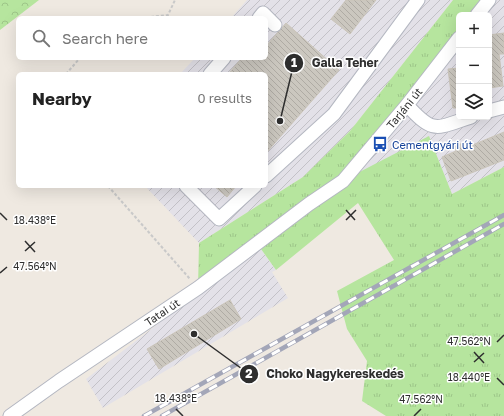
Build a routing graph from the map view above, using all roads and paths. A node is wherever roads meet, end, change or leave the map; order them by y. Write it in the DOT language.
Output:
graph roads {
  1 [pos="175,0"];
  2 [pos="418,0"];
  3 [pos="489,0"];
  4 [pos="479,12"];
  5 [pos="159,16"];
  6 [pos="268,18"];
  7 [pos="275,25"];
  8 [pos="456,42"];
  9 [pos="78,60"];
  10 [pos="222,60"];
  11 [pos="68,72"];
  12 [pos="212,72"];
  13 [pos="407,105"];
  14 [pos="504,107"];
  15 [pos="492,110"];
  16 [pos="462,120"];
  17 [pos="268,174"];
  18 [pos="110,188"];
  19 [pos="188,188"];
  20 [pos="253,188"];
  21 [pos="310,204"];
  22 [pos="198,288"];
  23 [pos="10,416"];
  1 -- 5 [label="path"];
  2 -- 17 [label="street"];
  3 -- 4 [label="street"];
  6 -- 7 [label="street"];
  8 -- 13 [label="street, Tarjáni út"];
  9 -- 11 [label="path"];
  10 -- 12 [label="street"];
  13 -- 16 [label="street"];
  13 -- 21 [label="street, Tarjáni út"];
  14 -- 15 [label="street"];
  18 -- 22 [label="path"];
  19 -- 20 [label="street"];
  21 -- 22 [label="street, Tatai út"];
  22 -- 23 [label="street, Tatai út"];
}
